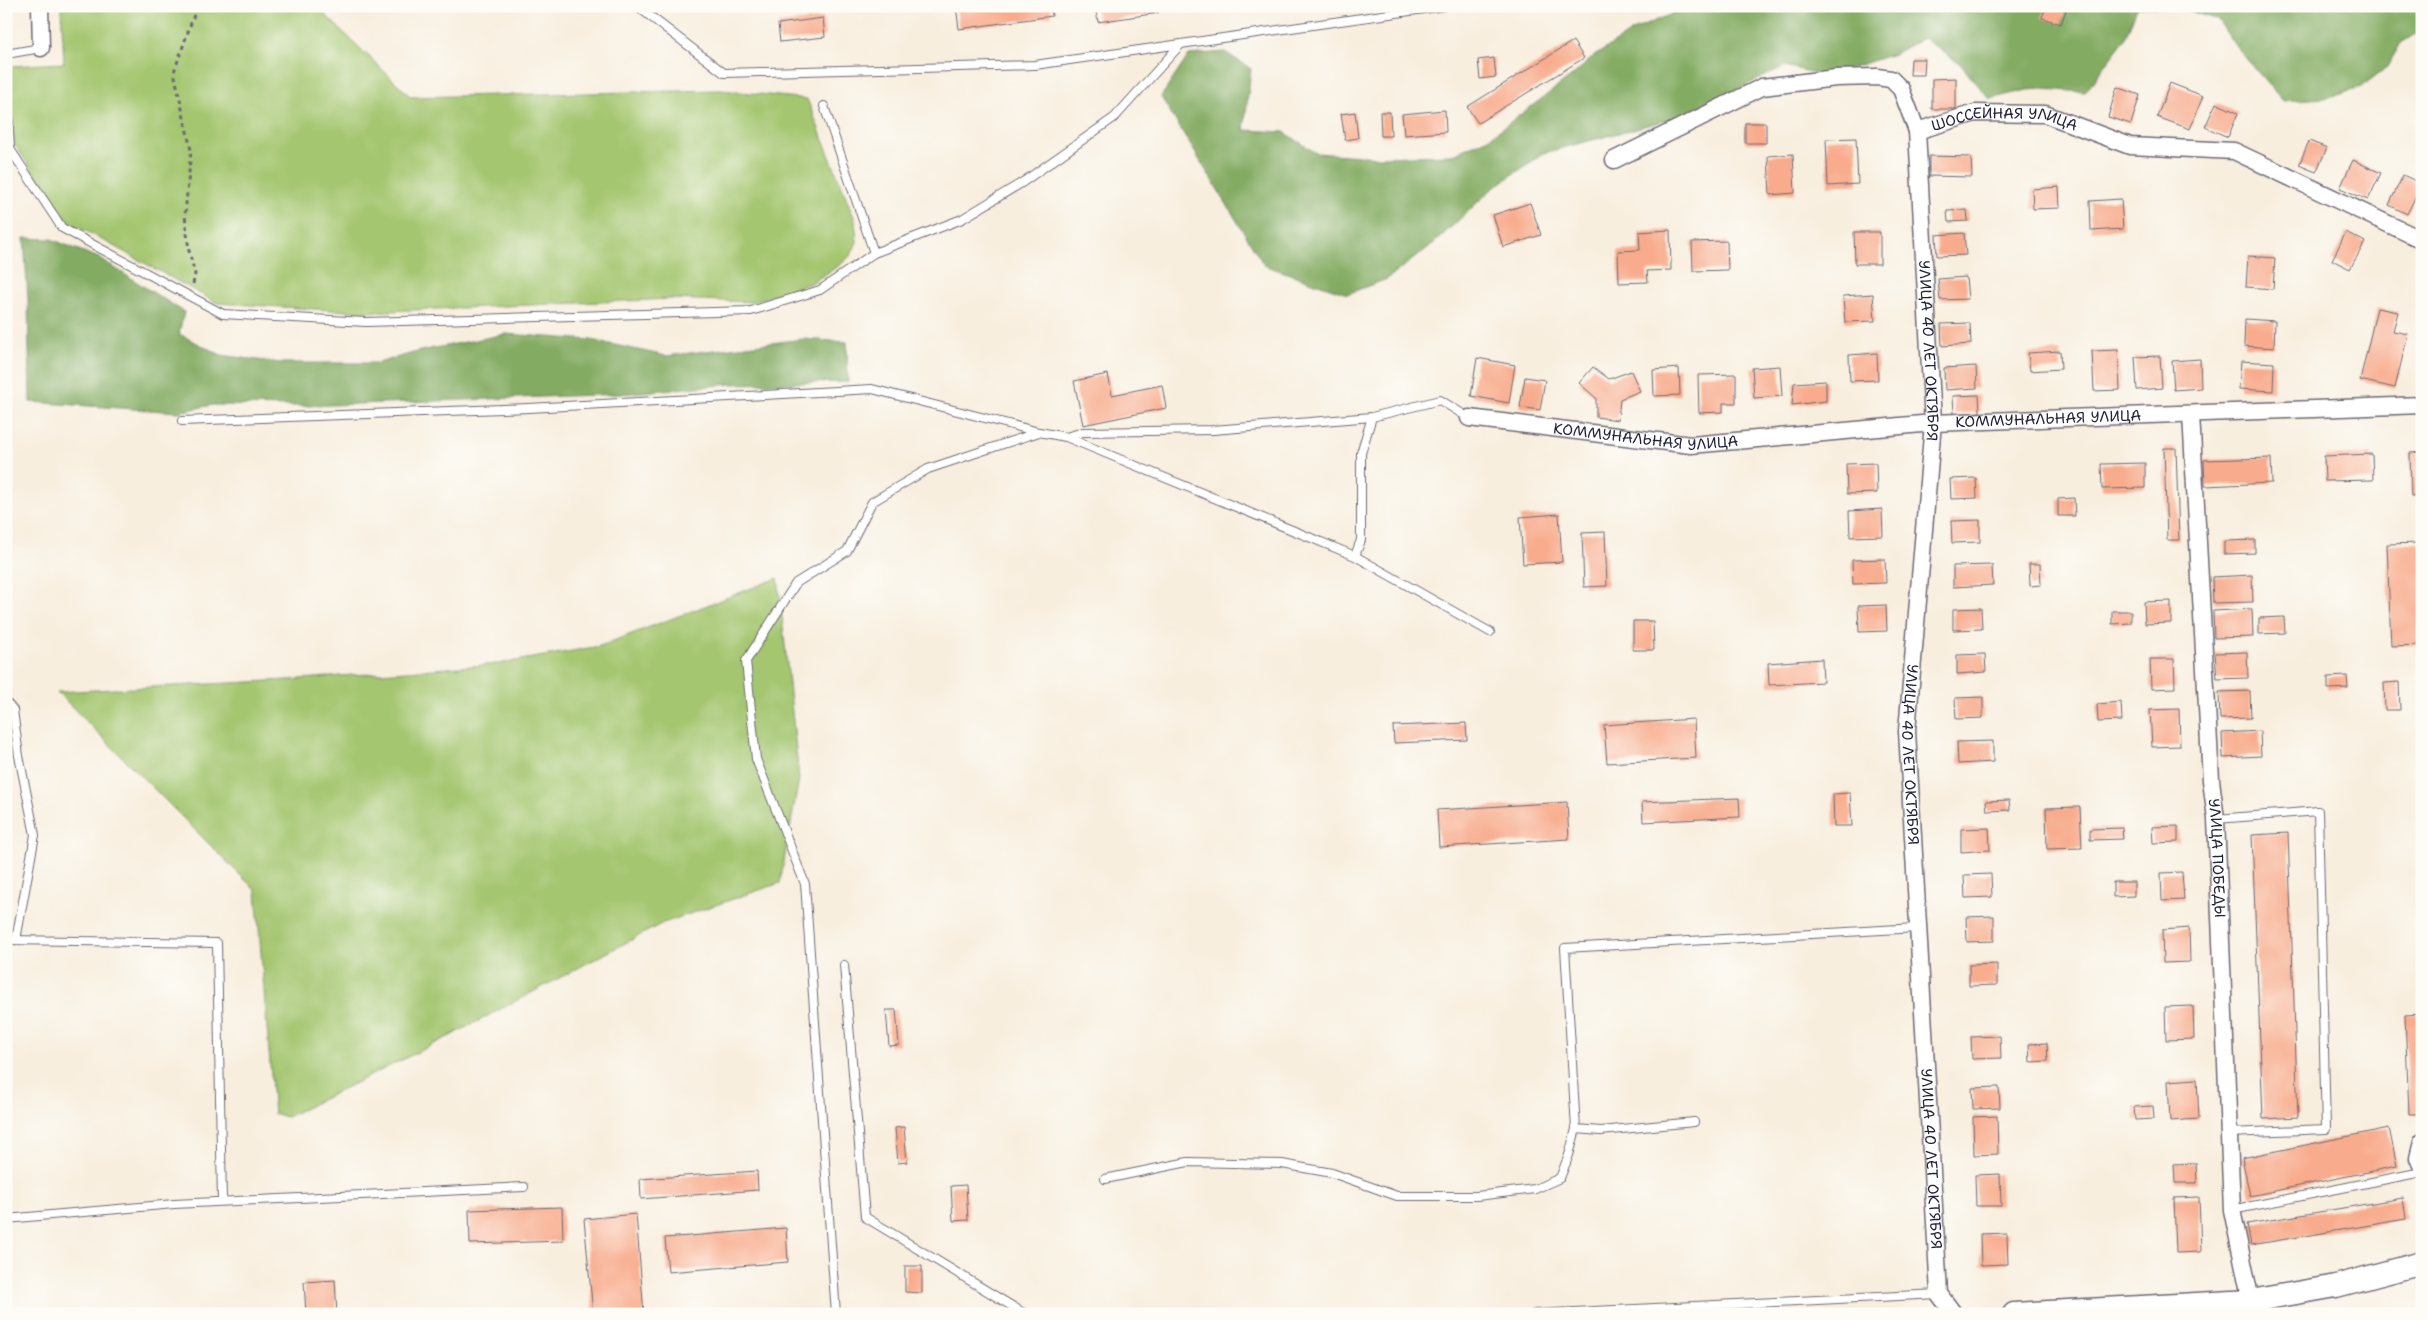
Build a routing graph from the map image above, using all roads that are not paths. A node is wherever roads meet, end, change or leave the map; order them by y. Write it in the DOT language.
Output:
graph roads {
  1 [pos="40,6"];
  2 [pos="637,6"];
  3 [pos="1445,6"];
  4 [pos="1181,44"];
  5 [pos="41,48"];
  6 [pos="6,54"];
  7 [pos="6,77"];
  8 [pos="824,106"];
  9 [pos="1917,131"];
  10 [pos="1614,160"];
  11 [pos="2422,240"];
  12 [pos="874,253"];
  13 [pos="2422,405"];
  14 [pos="2191,414"];
  15 [pos="1372,418"];
  16 [pos="1469,418"];
  17 [pos="182,421"];
  18 [pos="1933,423"];
  19 [pos="1039,432"];
  20 [pos="1066,437"];
  21 [pos="1355,556"];
  22 [pos="1490,632"];
  23 [pos="6,702"];
  24 [pos="2216,819"];
  25 [pos="1917,928"];
  26 [pos="6,940"];
  27 [pos="16,940"];
  28 [pos="844,965"];
  29 [pos="1694,1122"];
  30 [pos="1576,1129"];
  31 [pos="2229,1133"];
  32 [pos="2422,1142"];
  33 [pos="2422,1167"];
  34 [pos="2422,1172"];
  35 [pos="1105,1179"];
  36 [pos="524,1187"];
  37 [pos="222,1201"];
  38 [pos="2232,1210"];
  39 [pos="6,1220"];
  40 [pos="2422,1263"];
  41 [pos="1939,1294"];
  42 [pos="2251,1301"];
  43 [pos="836,1314"];
  44 [pos="1025,1314"];
  45 [pos="1534,1314"];
  46 [pos="1954,1314"];
  47 [pos="2014,1314"];
  1 -- 5 [label="street"];
  2 -- 4 [label="lane"];
  3 -- 4 [label="lane"];
  4 -- 12 [label="lane"];
  5 -- 6 [label="lane"];
  7 -- 12 [label="lane"];
  8 -- 12 [label="lane"];
  9 -- 10 [label="street, ШОССЕЙНАЯ УЛИЦА"];
  9 -- 11 [label="street, ШОССЕЙНАЯ УЛИЦА"];
  9 -- 18 [label="street, УЛИЦА 40 ЛЕТ ОКТЯБРЯ"];
  13 -- 14 [label="street, КОММУНАЛЬНАЯ УЛИЦА"];
  14 -- 18 [label="street, КОММУНАЛЬНАЯ УЛИЦА"];
  14 -- 24 [label="street, УЛИЦА ПОБЕДЫ"];
  15 -- 16 [label="lane"];
  15 -- 20 [label="lane"];
  15 -- 21 [label="lane"];
  16 -- 18 [label="street, КОММУНАЛЬНАЯ УЛИЦА"];
  17 -- 19 [label="lane"];
  18 -- 25 [label="street, УЛИЦА 40 ЛЕТ ОКТЯБРЯ"];
  19 -- 20 [label="lane"];
  19 -- 43 [label="lane"];
  20 -- 21 [label="lane"];
  21 -- 22 [label="lane"];
  23 -- 27 [label="lane"];
  24 -- 31 [label="street, УЛИЦА ПОБЕДЫ"];
  24 -- 31 [label="lane"];
  25 -- 30 [label="lane"];
  25 -- 41 [label="street, УЛИЦА 40 ЛЕТ ОКТЯБРЯ"];
  26 -- 27 [label="lane"];
  27 -- 37 [label="lane"];
  28 -- 44 [label="lane"];
  29 -- 30 [label="lane"];
  30 -- 35 [label="lane"];
  31 -- 38 [label="street, УЛИЦА ПОБЕДЫ"];
  32 -- 33 [label="street"];
  34 -- 38 [label="lane"];
  36 -- 37 [label="lane"];
  37 -- 39 [label="lane"];
  38 -- 42 [label="street, УЛИЦА ПОБЕДЫ"];
  40 -- 42 [label="main road"];
  41 -- 45 [label="lane"];
  41 -- 46 [label="street"];
  42 -- 47 [label="main road"];
}
